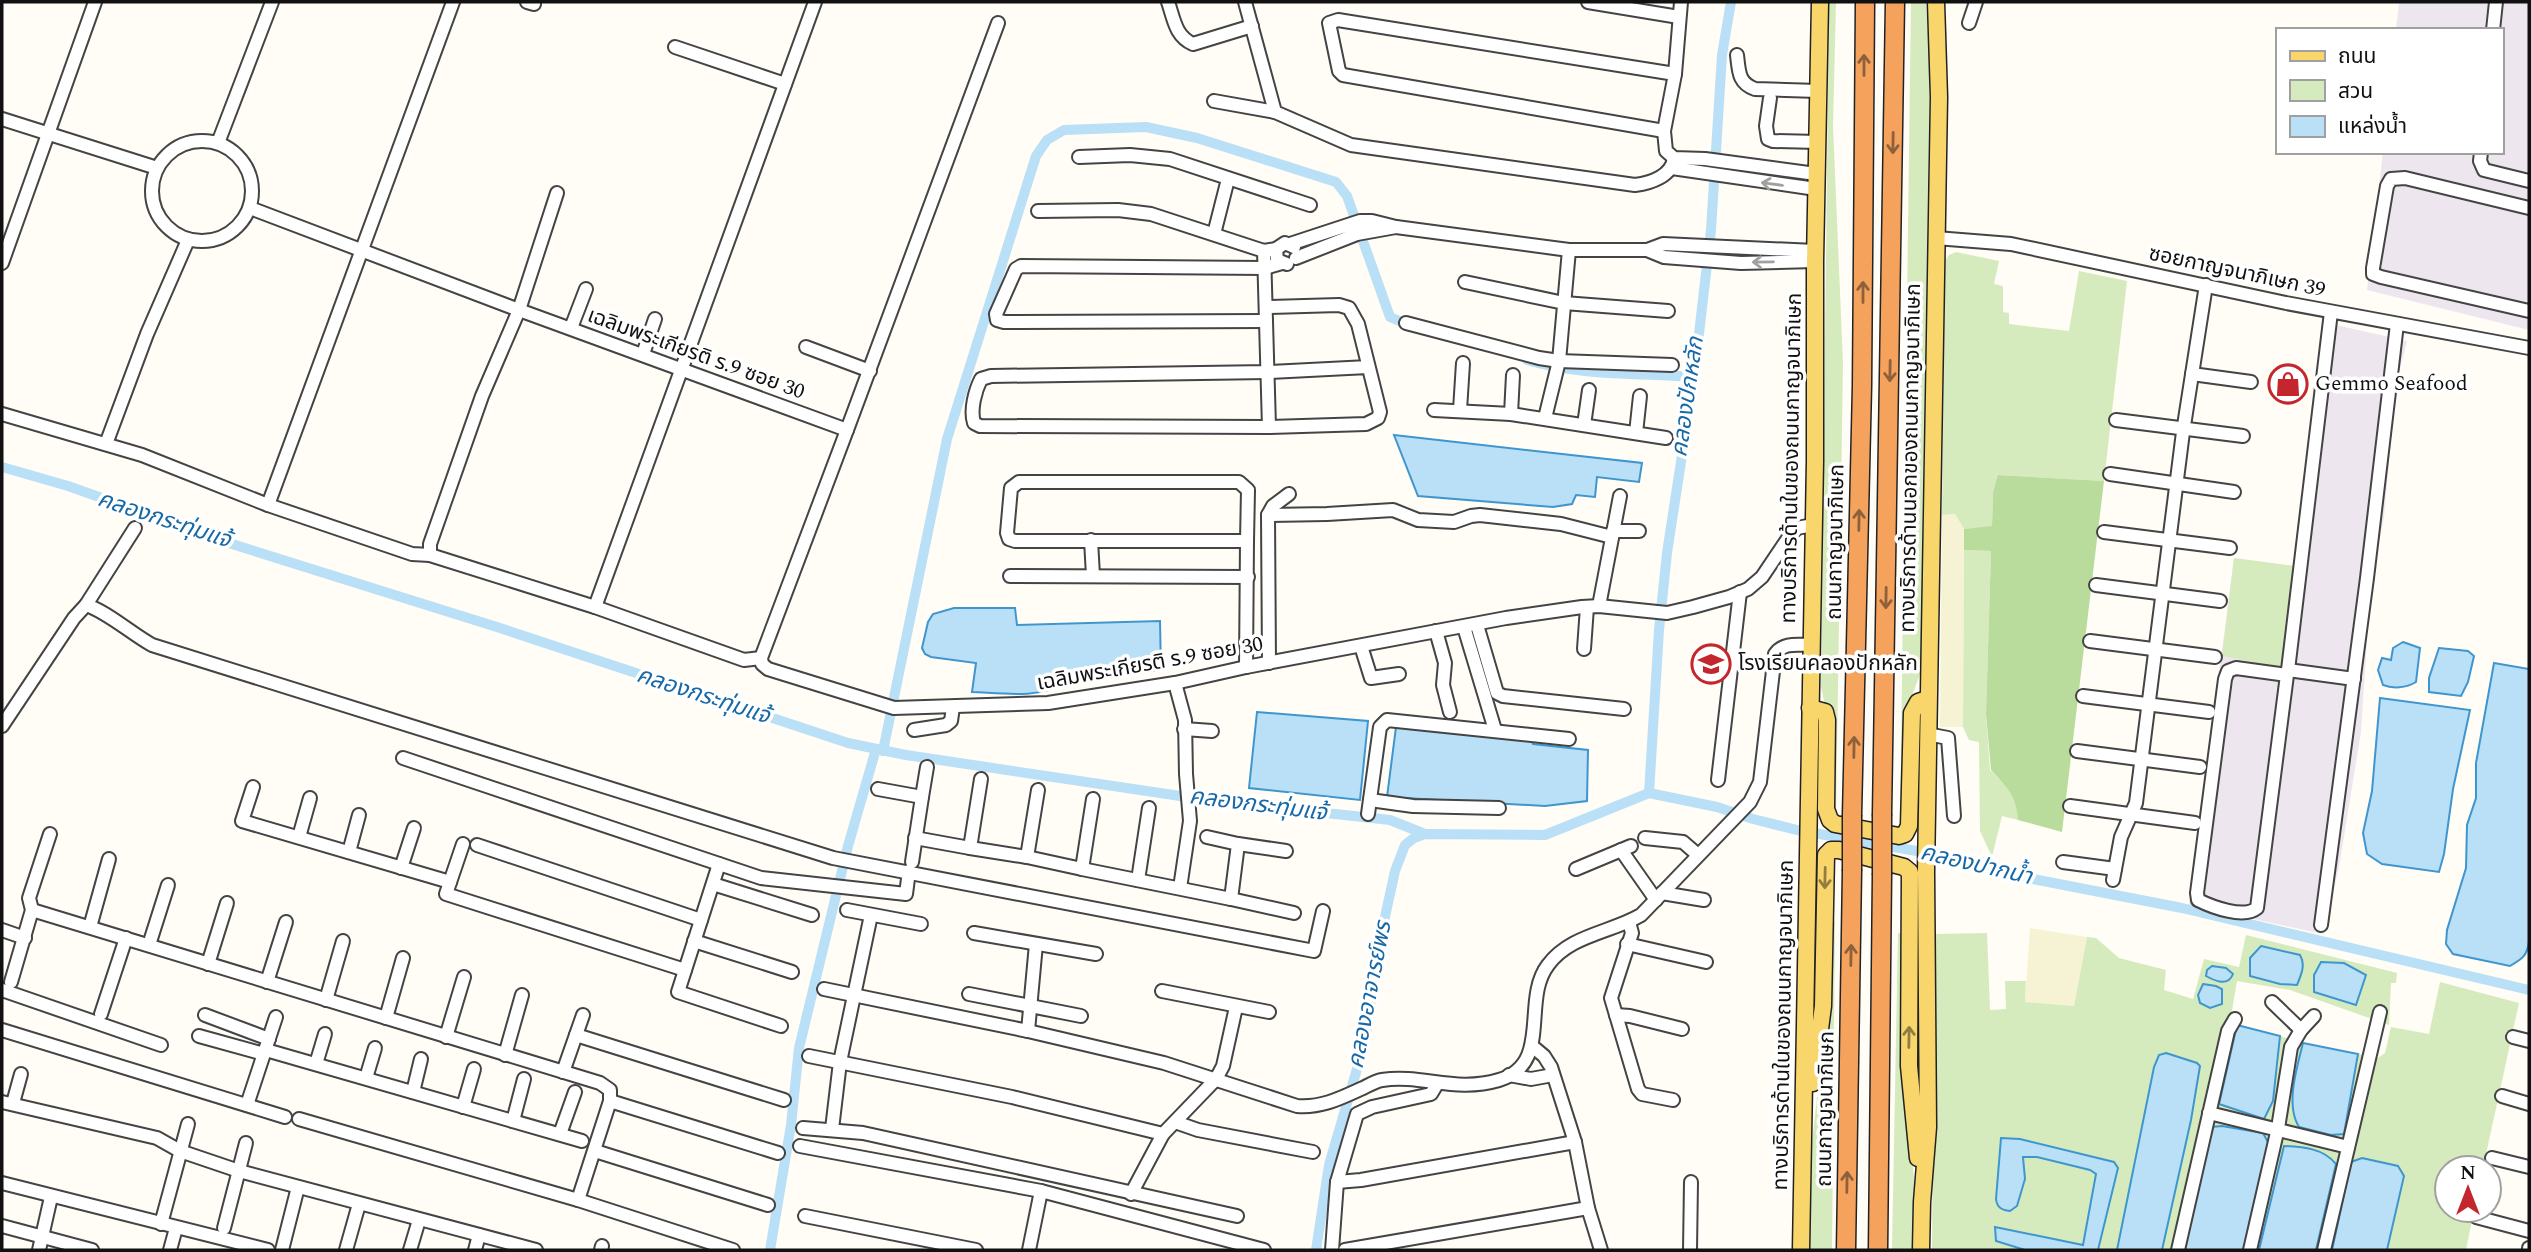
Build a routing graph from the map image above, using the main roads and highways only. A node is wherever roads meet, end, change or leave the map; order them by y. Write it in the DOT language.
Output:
graph roads {
  1 [pos="1820,2"];
  2 [pos="1865,2"];
  3 [pos="1895,2"];
  4 [pos="1936,2"];
  5 [pos="1927,699"];
  6 [pos="1810,708"];
  7 [pos="1928,1065"];
  8 [pos="1909,1066"];
  9 [pos="1804,1142"];
  10 [pos="1922,1202"];
  11 [pos="1801,1250"];
  12 [pos="1846,1250"];
  13 [pos="1878,1250"];
  14 [pos="1921,1250"];
  1 -- 6 [label="main road, ทางบริการด้านในของถนนกาญจนาภิเษก"];
  12 -- 2 [label="highway, ถนนกาญจนาภิเษก, one-way, bridge"];
  3 -- 13 [label="highway, one-way, bridge"];
  4 -- 5 [label="main road, ทางบริการด้านนอกของถนนกาญจนาภิเษก"];
  5 -- 6 [label="main road"];
  5 -- 7 [label="main road, ทางบริการด้านนอกของถนนกาญจนาภิเษก"];
  6 -- 9 [label="main road, ทางบริการด้านในของถนนกาญจนาภิเษก"];
  7 -- 8 [label="main road"];
  7 -- 10 [label="main road, ทางบริการด้านนอกของถนนกาญจนาภิเษก"];
  8 -- 9 [label="main road, one-way"];
  8 -- 10 [label="main road"];
  9 -- 11 [label="main road, ทางบริการด้านในของถนนกาญจนาภิเษก"];
  10 -- 14 [label="main road, ทางบริการด้านนอกของถนนกาญจนาภิเษก"];
}
